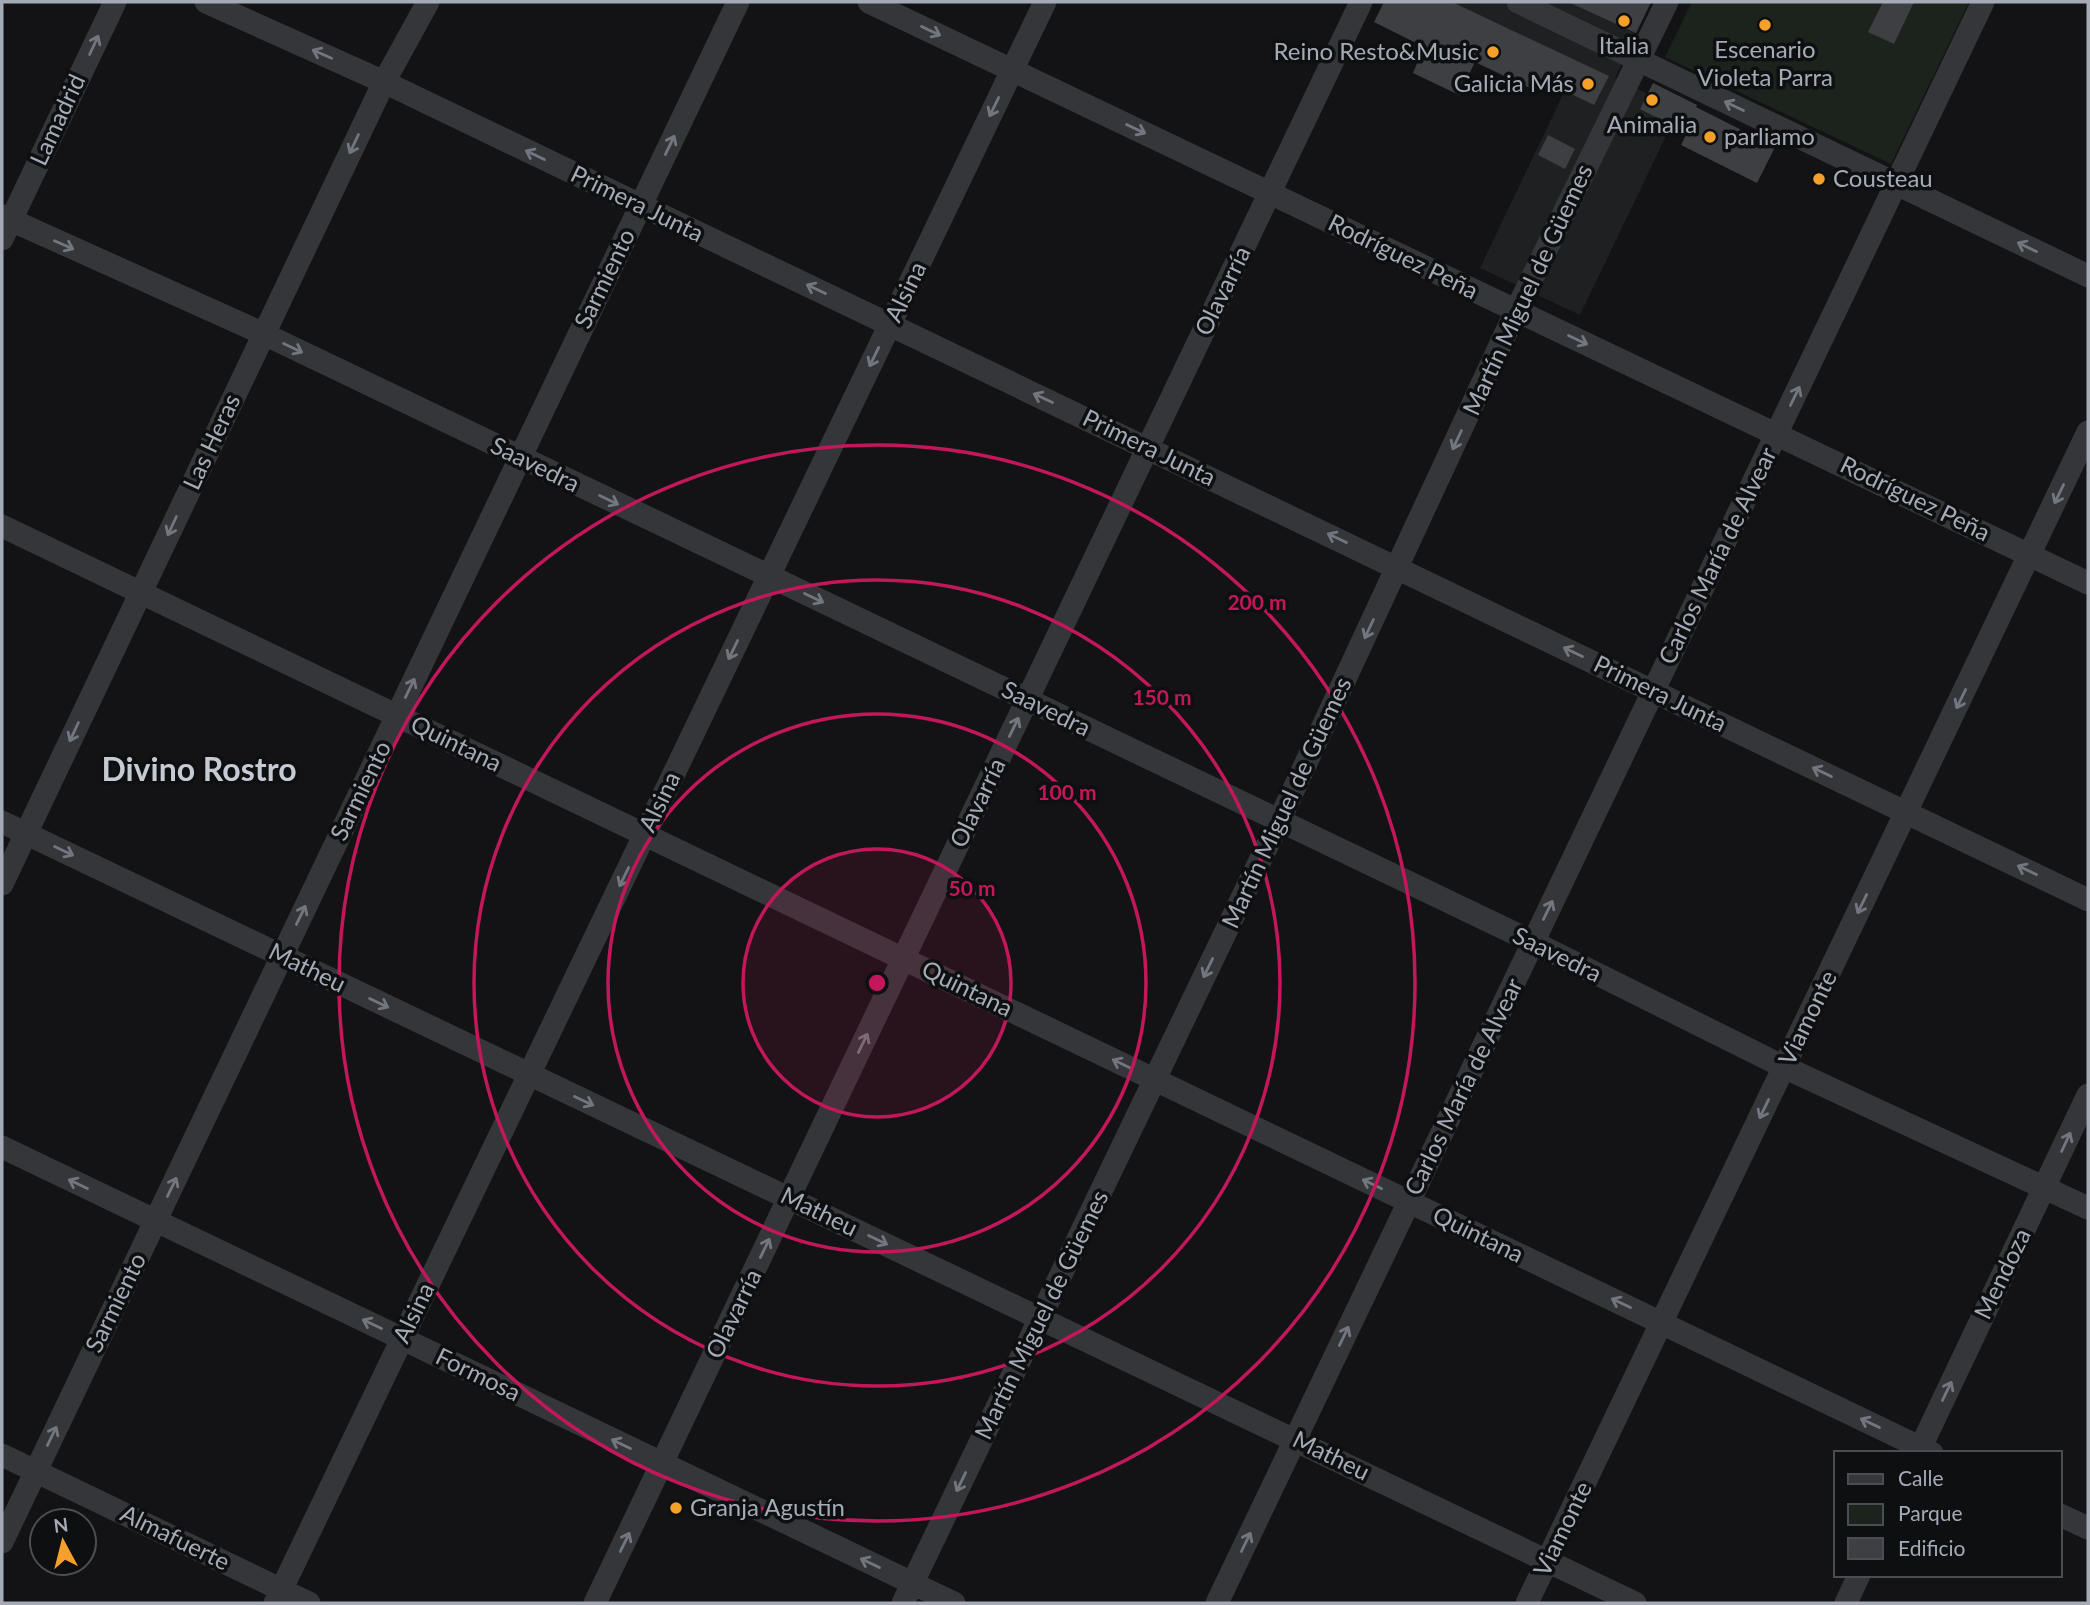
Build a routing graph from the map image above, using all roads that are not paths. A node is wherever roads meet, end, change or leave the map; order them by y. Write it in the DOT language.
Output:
graph roads {
  1 [pos="115,2"];
  2 [pos="206,2"];
  3 [pos="428,2"];
  4 [pos="738,2"];
  5 [pos="869,2"];
  6 [pos="1045,2"];
  7 [pos="1361,2"];
  8 [pos="1518,2"];
  9 [pos="1667,2"];
  10 [pos="1983,2"];
  11 [pos="1639,60"];
  12 [pos="1012,70"];
  13 [pos="384,82"];
  14 [pos="1896,184"];
  15 [pos="1270,193"];
  16 [pos="640,206"];
  17 [pos="5,225"];
  18 [pos="2088,276"];
  19 [pos="1517,311"];
  20 [pos="890,325"];
  21 [pos="264,334"];
  22 [pos="2088,432"];
  23 [pos="1777,433"];
  24 [pos="1148,447"];
  25 [pos="520,458"];
  26 [pos="2,526"];
  27 [pos="2029,555"];
  28 [pos="1398,568"];
  29 [pos="768,576"];
  30 [pos="2088,583"];
  31 [pos="141,593"];
  32 [pos="1653,691"];
  33 [pos="1027,700"];
  34 [pos="397,716"];
  35 [pos="1906,812"];
  36 [pos="1279,821"];
  37 [pos="2,822"];
  38 [pos="26,833"];
  39 [pos="644,834"];
  40 [pos="2,884"];
  41 [pos="2088,900"];
  42 [pos="1533,942"];
  43 [pos="282,956"];
  44 [pos="904,959"];
  45 [pos="1784,1067"];
  46 [pos="529,1074"];
  47 [pos="1154,1079"];
  48 [pos="2088,1095"];
  49 [pos="2,1147"];
  50 [pos="2045,1187"];
  51 [pos="789,1198"];
  52 [pos="1409,1202"];
  53 [pos="2088,1208"];
  54 [pos="155,1221"];
  55 [pos="1040,1318"];
  56 [pos="1662,1323"];
  57 [pos="402,1338"];
  58 [pos="1295,1440"];
  59 [pos="1923,1451"];
  60 [pos="2,1455"];
  61 [pos="662,1463"];
  62 [pos="35,1472"];
  63 [pos="2062,1515"];
  64 [pos="2088,1528"];
  65 [pos="2,1542"];
  66 [pos="1548,1560"];
  67 [pos="1858,1577"];
  68 [pos="908,1593"];
  69 [pos="278,1596"];
  70 [pos="309,1603"];
  71 [pos="596,1603"];
  72 [pos="954,1603"];
  73 [pos="1217,1603"];
  74 [pos="1527,1603"];
  75 [pos="1636,1603"];
  76 [pos="1846,1603"];
  17 -- 1 [label="street, Lamadrid, one-way"];
  13 -- 2 [label="street, Primera Junta, one-way"];
  3 -- 13 [label="street, Las Heras"];
  16 -- 4 [label="street, Sarmiento, one-way"];
  5 -- 12 [label="street, Rodríguez Peña, one-way"];
  6 -- 12 [label="street, Alsina"];
  7 -- 15 [label="street, Olavarría"];
  8 -- 11 [label="street"];
  9 -- 11 [label="street, Martín Miguel de Güemes"];
  10 -- 14 [label="street, Carlos María de Alvear"];
  14 -- 11 [label="street, one-way"];
  11 -- 19 [label="street, Martín Miguel de Güemes"];
  12 -- 15 [label="street, Rodríguez Peña, one-way"];
  12 -- 20 [label="street, Alsina, one-way"];
  16 -- 13 [label="street, Primera Junta, one-way"];
  13 -- 21 [label="street, Las Heras, one-way"];
  18 -- 14 [label="street, one-way"];
  23 -- 14 [label="street, Carlos María de Alvear, one-way"];
  15 -- 19 [label="street, Rodríguez Peña"];
  15 -- 24 [label="street, Olavarría"];
  20 -- 16 [label="street, Primera Junta, one-way"];
  16 -- 25 [label="street, Sarmiento"];
  17 -- 21 [label="street, Saavedra, one-way"];
  19 -- 23 [label="street, Rodríguez Peña, one-way"];
  19 -- 28 [label="street, Martín Miguel de Güemes, one-way"];
  24 -- 20 [label="street, Primera Junta, one-way"];
  20 -- 29 [label="street, Alsina, one-way"];
  21 -- 25 [label="street, Saavedra, one-way"];
  21 -- 31 [label="street, Las Heras, one-way"];
  22 -- 27 [label="street, Viamonte, one-way"];
  23 -- 27 [label="street, Rodríguez Peña"];
  23 -- 32 [label="street, Carlos María de Alvear"];
  28 -- 24 [label="street, Primera Junta, one-way"];
  24 -- 33 [label="street, Olavarría"];
  25 -- 29 [label="street, Saavedra, one-way"];
  34 -- 25 [label="street, Sarmiento, one-way"];
  26 -- 31 [label="street, Quintana"];
  27 -- 30 [label="street, Rodríguez Peña"];
  27 -- 35 [label="street, Viamonte, one-way"];
  32 -- 28 [label="street, Primera Junta, one-way"];
  28 -- 36 [label="street, Martín Miguel de Güemes, one-way"];
  29 -- 33 [label="street, Saavedra, one-way"];
  29 -- 39 [label="street, Alsina, one-way"];
  31 -- 34 [label="street, Quintana"];
  31 -- 38 [label="street, Las Heras, one-way"];
  35 -- 32 [label="street, Primera Junta, one-way"];
  42 -- 32 [label="street, Carlos María de Alvear, one-way"];
  33 -- 36 [label="street, Saavedra"];
  44 -- 33 [label="street, Olavarría, one-way"];
  34 -- 39 [label="street, Quintana"];
  43 -- 34 [label="street, Sarmiento, one-way"];
  41 -- 35 [label="street, Primera Junta, one-way"];
  35 -- 45 [label="street, Viamonte, one-way"];
  36 -- 42 [label="street, Saavedra"];
  36 -- 47 [label="street, Martín Miguel de Güemes, one-way"];
  37 -- 38 [label="street, Matheu"];
  38 -- 40 [label="street, Las Heras"];
  38 -- 43 [label="street, Matheu, one-way"];
  39 -- 44 [label="street, Quintana"];
  39 -- 46 [label="street, Alsina, one-way"];
  42 -- 45 [label="street, Saavedra"];
  42 -- 52 [label="street, Carlos María de Alvear"];
  43 -- 46 [label="street, Matheu, one-way"];
  54 -- 43 [label="street, Sarmiento, one-way"];
  47 -- 44 [label="street, Quintana, one-way"];
  51 -- 44 [label="street, Olavarría, one-way"];
  45 -- 50 [label="street, Saavedra"];
  45 -- 56 [label="street, Viamonte, one-way"];
  46 -- 51 [label="street, Matheu, one-way"];
  46 -- 57 [label="street, Alsina"];
  52 -- 47 [label="street, Quintana, one-way"];
  47 -- 55 [label="street, Martín Miguel de Güemes"];
  50 -- 48 [label="street, Mendoza, one-way"];
  54 -- 49 [label="street, Formosa, one-way"];
  50 -- 53 [label="street, Saavedra"];
  59 -- 50 [label="street, Mendoza, one-way"];
  51 -- 55 [label="street, Matheu, one-way"];
  61 -- 51 [label="street, Olavarría, one-way"];
  56 -- 52 [label="street, Quintana, one-way"];
  58 -- 52 [label="street, Carlos María de Alvear, one-way"];
  57 -- 54 [label="street, Formosa, one-way"];
  62 -- 54 [label="street, Sarmiento, one-way"];
  55 -- 58 [label="street, Matheu"];
  55 -- 68 [label="street, Martín Miguel de Güemes, one-way"];
  59 -- 56 [label="street, Quintana, one-way"];
  56 -- 66 [label="street, Viamonte"];
  61 -- 57 [label="street, Formosa, one-way"];
  57 -- 69 [label="street, Alsina"];
  58 -- 66 [label="street, Matheu"];
  73 -- 58 [label="street, Carlos María de Alvear, one-way"];
  60 -- 62 [label="street, Almafuerte"];
  68 -- 61 [label="street, Formosa, one-way"];
  71 -- 61 [label="street, Olavarría, one-way"];
  62 -- 65 [label="street, Sarmiento"];
  62 -- 69 [label="street, Almafuerte"];
  63 -- 64 [label="street"];
  66 -- 74 [label="street, Viamonte"];
  66 -- 75 [label="street, Matheu"];
  67 -- 76 [label="street"];
  68 -- 72 [label="street, Formosa"];
  69 -- 70 [label="street, Almafuerte"];
}
